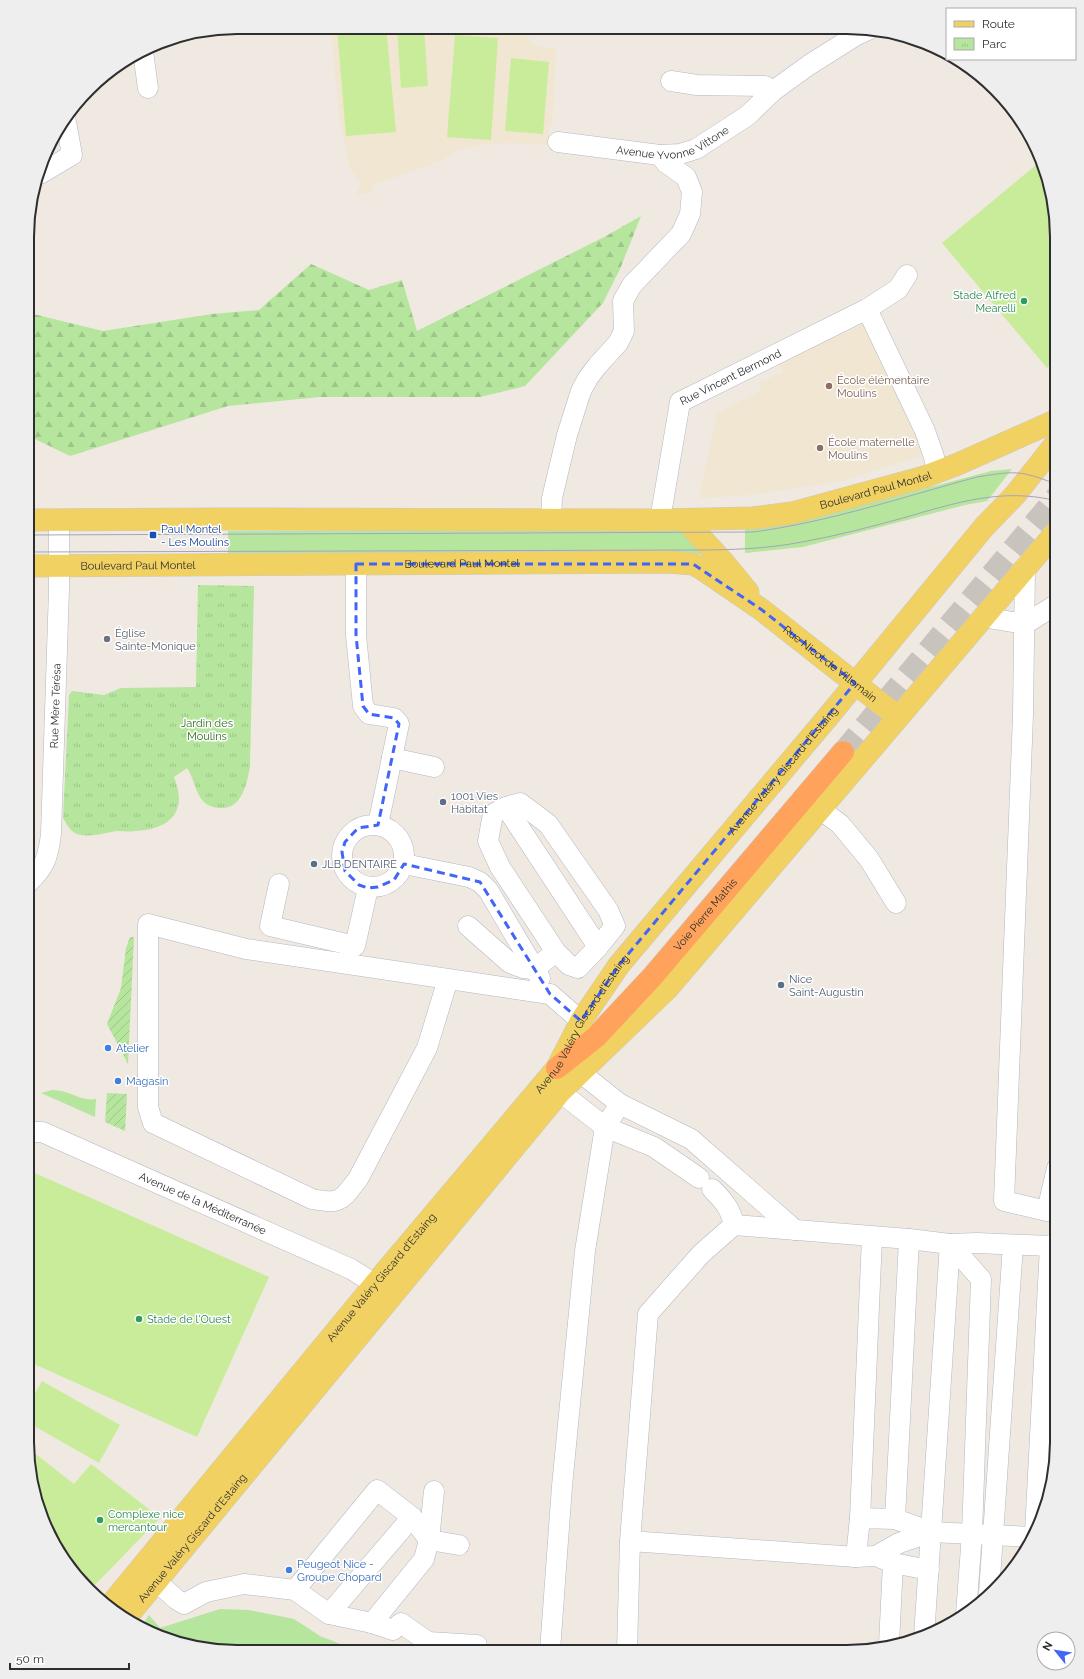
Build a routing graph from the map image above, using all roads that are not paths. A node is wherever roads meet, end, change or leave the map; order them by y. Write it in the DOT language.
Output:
graph roads {
  1 [pos="859,34"];
  2 [pos="144,57"];
  3 [pos="671,81"];
  4 [pos="148,88"];
  5 [pos="773,91"];
  6 [pos="67,126"];
  7 [pos="558,142"];
  8 [pos="660,154"];
  9 [pos="45,171"];
  10 [pos="907,275"];
  11 [pos="868,309"];
  12 [pos="1050,423"];
  13 [pos="1050,451"];
  14 [pos="937,472"];
  15 [pos="34,520"];
  16 [pos="59,520"];
  17 [pos="550,520"];
  18 [pos="660,520"];
  19 [pos="685,520"];
  20 [pos="1050,539"];
  21 [pos="356,564"];
  22 [pos="34,566"];
  23 [pos="59,567"];
  24 [pos="1025,567"];
  25 [pos="1050,608"];
  26 [pos="762,610"];
  27 [pos="982,618"];
  28 [pos="1025,624"];
  29 [pos="855,682"];
  30 [pos="898,717"];
  31 [pos="843,752"];
  32 [pos="392,758"];
  33 [pos="434,767"];
  34 [pos="506,806"];
  35 [pos="821,810"];
  36 [pos="378,825"];
  37 [pos="404,864"];
  38 [pos="500,867"];
  39 [pos="34,876"];
  40 [pos="480,882"];
  41 [pos="279,884"];
  42 [pos="368,888"];
  43 [pos="896,903"];
  44 [pos="468,926"];
  45 [pos="598,947"];
  46 [pos="556,952"];
  47 [pos="534,969"];
  48 [pos="448,979"];
  49 [pos="550,994"];
  50 [pos="581,1021"];
  51 [pos="557,1068"];
  52 [pos="582,1073"];
  53 [pos="560,1092"];
  54 [pos="620,1104"];
  55 [pos="605,1127"];
  56 [pos="34,1132"];
  57 [pos="1050,1198"];
  58 [pos="734,1225"];
  59 [pos="795,1230"];
  60 [pos="872,1237"];
  61 [pos="909,1239"];
  62 [pos="950,1244"];
  63 [pos="1050,1244"];
  64 [pos="1013,1245"];
  65 [pos="375,1284"];
  66 [pos="1050,1292"];
  67 [pos="434,1491"];
  68 [pos="412,1517"];
  69 [pos="1036,1517"];
  70 [pos="860,1518"];
  71 [pos="895,1519"];
  72 [pos="932,1532"];
  73 [pos="972,1534"];
  74 [pos="993,1535"];
  75 [pos="1026,1537"];
  76 [pos="428,1540"];
  77 [pos="630,1541"];
  78 [pos="459,1545"];
  79 [pos="856,1557"];
  80 [pos="885,1559"];
  81 [pos="929,1570"];
  82 [pos="157,1582"];
  83 [pos="990,1586"];
  84 [pos="295,1590"];
  85 [pos="112,1603"];
  86 [pos="967,1606"];
  87 [pos="129,1614"];
  88 [pos="329,1614"];
  89 [pos="372,1623"];
  90 [pos="925,1630"];
  91 [pos="889,1640"];
  92 [pos="477,1645"];
  93 [pos="550,1645"];
  94 [pos="627,1645"];
  1 -- 5 [label="street, Avenue Yvonne Vittone"];
  2 -- 4 [label="street"];
  3 -- 5 [label="street"];
  5 -- 8 [label="street, Avenue Yvonne Vittone"];
  6 -- 9 [label="street"];
  7 -- 8 [label="street, Avenue Yvonne Vittone"];
  8 -- 17 [label="street"];
  10 -- 11 [label="street, Rue Vincent Bermond"];
  11 -- 14 [label="street"];
  11 -- 18 [label="street, Rue Vincent Bermond"];
  12 -- 14 [label="main road, Boulevard Paul Montel"];
  13 -- 29 [label="main road, Avenue Valéry Giscard d'Estaing"];
  14 -- 19 [label="main road, Boulevard Paul Montel"];
  15 -- 16 [label="main road, Boulevard Paul Montel"];
  16 -- 17 [label="main road, Boulevard Paul Montel"];
  16 -- 23 [label="street, Rue Mère Térésa"];
  17 -- 18 [label="main road, Boulevard Paul Montel"];
  18 -- 19 [label="main road, Boulevard Paul Montel"];
  19 -- 26 [label="main road"];
  20 -- 24 [label="main road, Avenue Valéry Giscard d'Estaing"];
  21 -- 23 [label="main road, Boulevard Paul Montel"];
  21 -- 26 [label="main road, Boulevard Paul Montel"];
  21 -- 32 [label="street"];
  22 -- 23 [label="main road, Boulevard Paul Montel"];
  23 -- 39 [label="street, Rue Mère Térésa"];
  24 -- 27 [label="main road, Avenue Valéry Giscard d'Estaing"];
  24 -- 28 [label="street"];
  25 -- 28 [label="street"];
  26 -- 29 [label="main road, Rue Nicot de Villemain"];
  27 -- 28 [label="street"];
  27 -- 30 [label="main road, Avenue Valéry Giscard d'Estaing"];
  28 -- 57 [label="street"];
  29 -- 30 [label="main road, Rue Nicot de Villemain"];
  29 -- 50 [label="main road, Avenue Valéry Giscard d'Estaing"];
  30 -- 35 [label="main road, Avenue Valéry Giscard d'Estaing"];
  31 -- 51 [label="highway, Voie Pierre Mathis"];
  32 -- 33 [label="street"];
  32 -- 36 [label="street"];
  34 -- 38 [label="street"];
  34 -- 45 [label="street"];
  34 -- 45 [label="street"];
  35 -- 43 [label="street"];
  35 -- 52 [label="main road, Avenue Valéry Giscard d'Estaing"];
  36 -- 37 [label="street"];
  36 -- 42 [label="street"];
  37 -- 40 [label="street"];
  37 -- 42 [label="street"];
  38 -- 40 [label="street"];
  38 -- 46 [label="street"];
  40 -- 47 [label="street"];
  41 -- 42 [label="street"];
  44 -- 47 [label="street"];
  45 -- 46 [label="street"];
  46 -- 47 [label="street"];
  47 -- 49 [label="street"];
  48 -- 48 [label="street"];
  48 -- 49 [label="street"];
  49 -- 50 [label="street"];
  50 -- 51 [label="main road, Avenue Valéry Giscard d'Estaing"];
  51 -- 65 [label="main road, Avenue Valéry Giscard d'Estaing"];
  52 -- 53 [label="main road, Avenue Valéry Giscard d'Estaing"];
  52 -- 54 [label="street"];
  53 -- 55 [label="street"];
  53 -- 82 [label="main road, Avenue Valéry Giscard d'Estaing"];
  54 -- 55 [label="street"];
  54 -- 59 [label="street"];
  55 -- 58 [label="street"];
  55 -- 93 [label="street"];
  56 -- 65 [label="street, Avenue de la Méditerranée"];
  58 -- 59 [label="street"];
  58 -- 77 [label="street"];
  59 -- 60 [label="street"];
  60 -- 61 [label="street"];
  60 -- 70 [label="street"];
  61 -- 62 [label="street"];
  61 -- 71 [label="street"];
  62 -- 64 [label="street"];
  62 -- 72 [label="street"];
  62 -- 73 [label="street"];
  63 -- 64 [label="street"];
  64 -- 74 [label="street"];
  65 -- 85 [label="main road, Avenue Valéry Giscard d'Estaing"];
  66 -- 69 [label="street"];
  67 -- 76 [label="street"];
  68 -- 76 [label="street"];
  68 -- 84 [label="street"];
  68 -- 88 [label="street"];
  70 -- 71 [label="street"];
  70 -- 79 [label="street"];
  71 -- 72 [label="street"];
  72 -- 73 [label="street"];
  72 -- 80 [label="street"];
  72 -- 81 [label="street"];
  73 -- 74 [label="street"];
  73 -- 86 [label="street"];
  74 -- 75 [label="street"];
  74 -- 83 [label="street"];
  76 -- 78 [label="street"];
  76 -- 89 [label="street"];
  77 -- 79 [label="street"];
  77 -- 94 [label="street"];
  79 -- 80 [label="street"];
  80 -- 81 [label="street"];
  80 -- 91 [label="street"];
  81 -- 90 [label="street"];
  82 -- 84 [label="street"];
  82 -- 87 [label="main road, Avenue Valéry Giscard d'Estaing"];
  84 -- 88 [label="street"];
  88 -- 89 [label="street"];
  89 -- 92 [label="street"];
}
